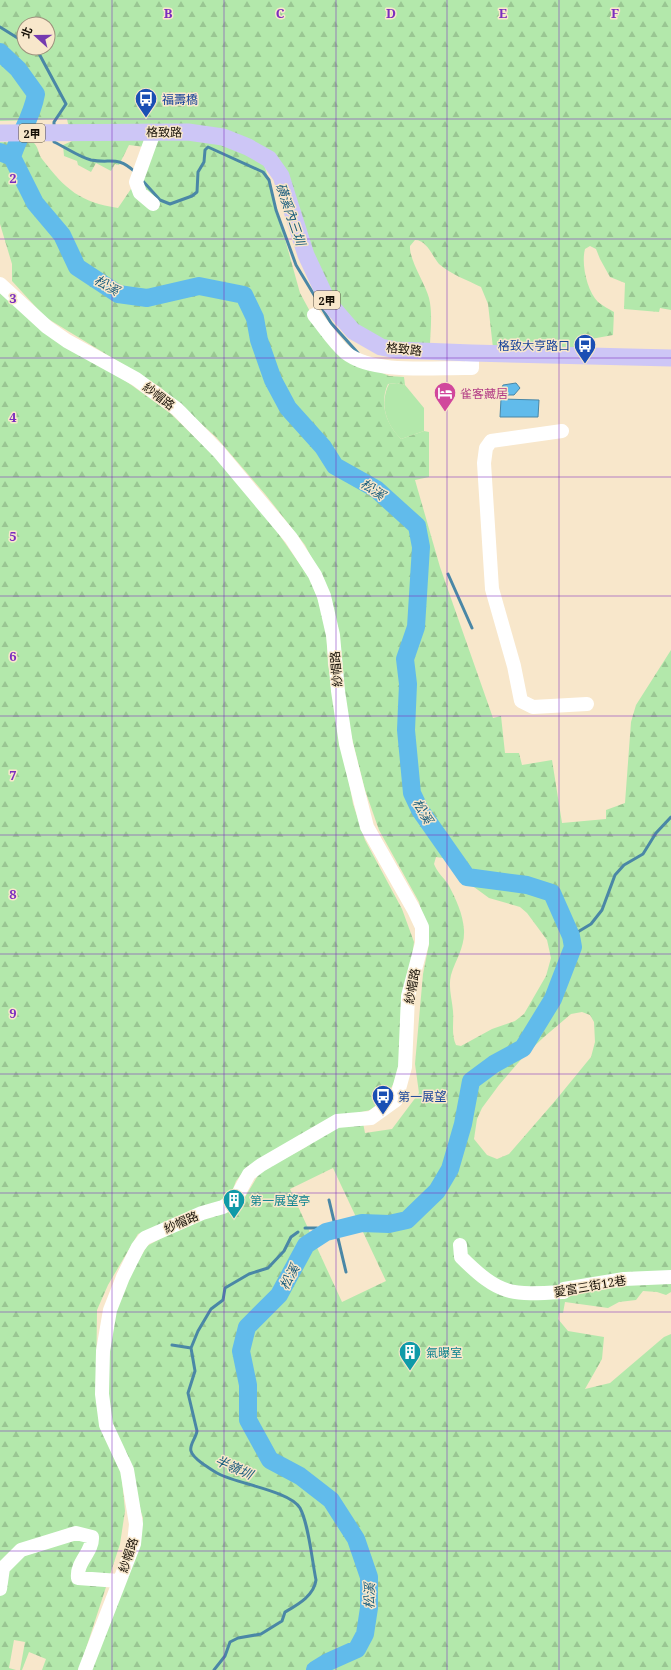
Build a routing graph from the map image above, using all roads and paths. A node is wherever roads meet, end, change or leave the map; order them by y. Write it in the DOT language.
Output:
graph roads {
  1 [pos="154,132"];
  2 [pos="0,133"];
  3 [pos="153,204"];
  4 [pos="0,284"];
  5 [pos="314,315"];
  6 [pos="671,358"];
  7 [pos="435,359"];
  8 [pos="562,431"];
  9 [pos="587,704"];
  10 [pos="460,1244"];
  11 [pos="671,1277"];
  12 [pos="119,1581"];
  13 [pos="0,1589"];
  14 [pos="85,1670"];
  1 -- 2 [label="main road, 格致路 / 2甲"];
  1 -- 3 [label="street"];
  1 -- 7 [label="main road, 格致路 / 2甲"];
  4 -- 12 [label="street, 紗帽路"];
  5 -- 7 [label="street"];
  6 -- 7 [label="main road, 格致路 / 2甲"];
  8 -- 9 [label="street"];
  10 -- 11 [label="street, 愛富三街12巷"];
  12 -- 13 [label="street"];
  12 -- 14 [label="street, 紗帽路"];
}
